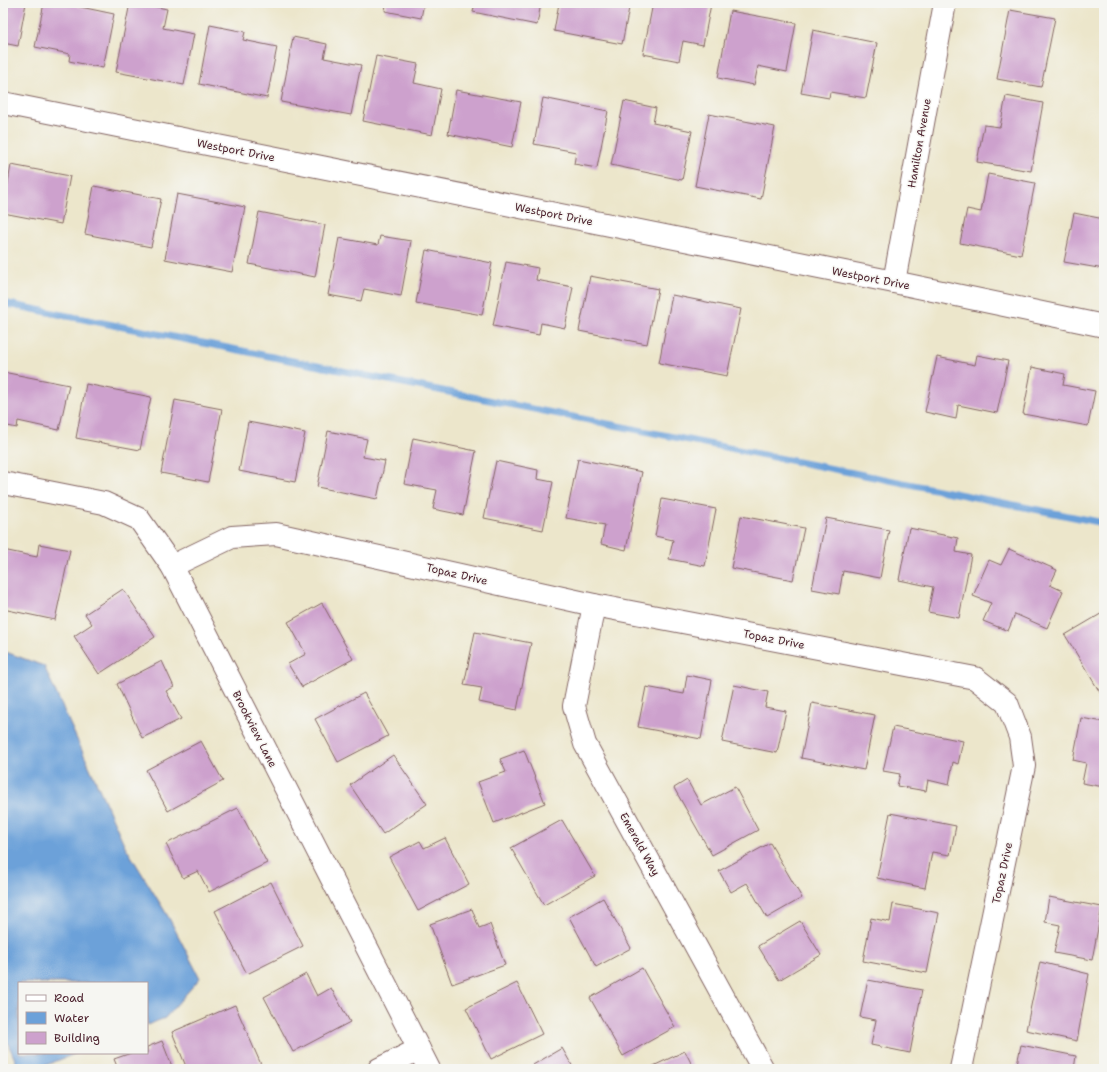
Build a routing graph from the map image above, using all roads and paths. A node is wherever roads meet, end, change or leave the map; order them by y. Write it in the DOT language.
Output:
graph roads {
  1 [pos="945,3"];
  2 [pos="3,103"];
  3 [pos="894,282"];
  4 [pos="1104,326"];
  5 [pos="3,483"];
  6 [pos="172,566"];
  7 [pos="594,605"];
  8 [pos="418,1049"];
  9 [pos="379,1069"];
  10 [pos="429,1069"];
  11 [pos="763,1069"];
  12 [pos="961,1069"];
  1 -- 3 [label="street, Hamilton Avenue"];
  2 -- 3 [label="street, Westport Drive"];
  3 -- 4 [label="street, Westport Drive"];
  5 -- 6 [label="street, Brookview Lane"];
  6 -- 7 [label="street, Topaz Drive"];
  6 -- 8 [label="street, Brookview Lane"];
  7 -- 11 [label="street, Emerald Way"];
  7 -- 12 [label="street, Topaz Drive"];
  8 -- 9 [label="street"];
  8 -- 10 [label="street, Brookview Lane"];
}
